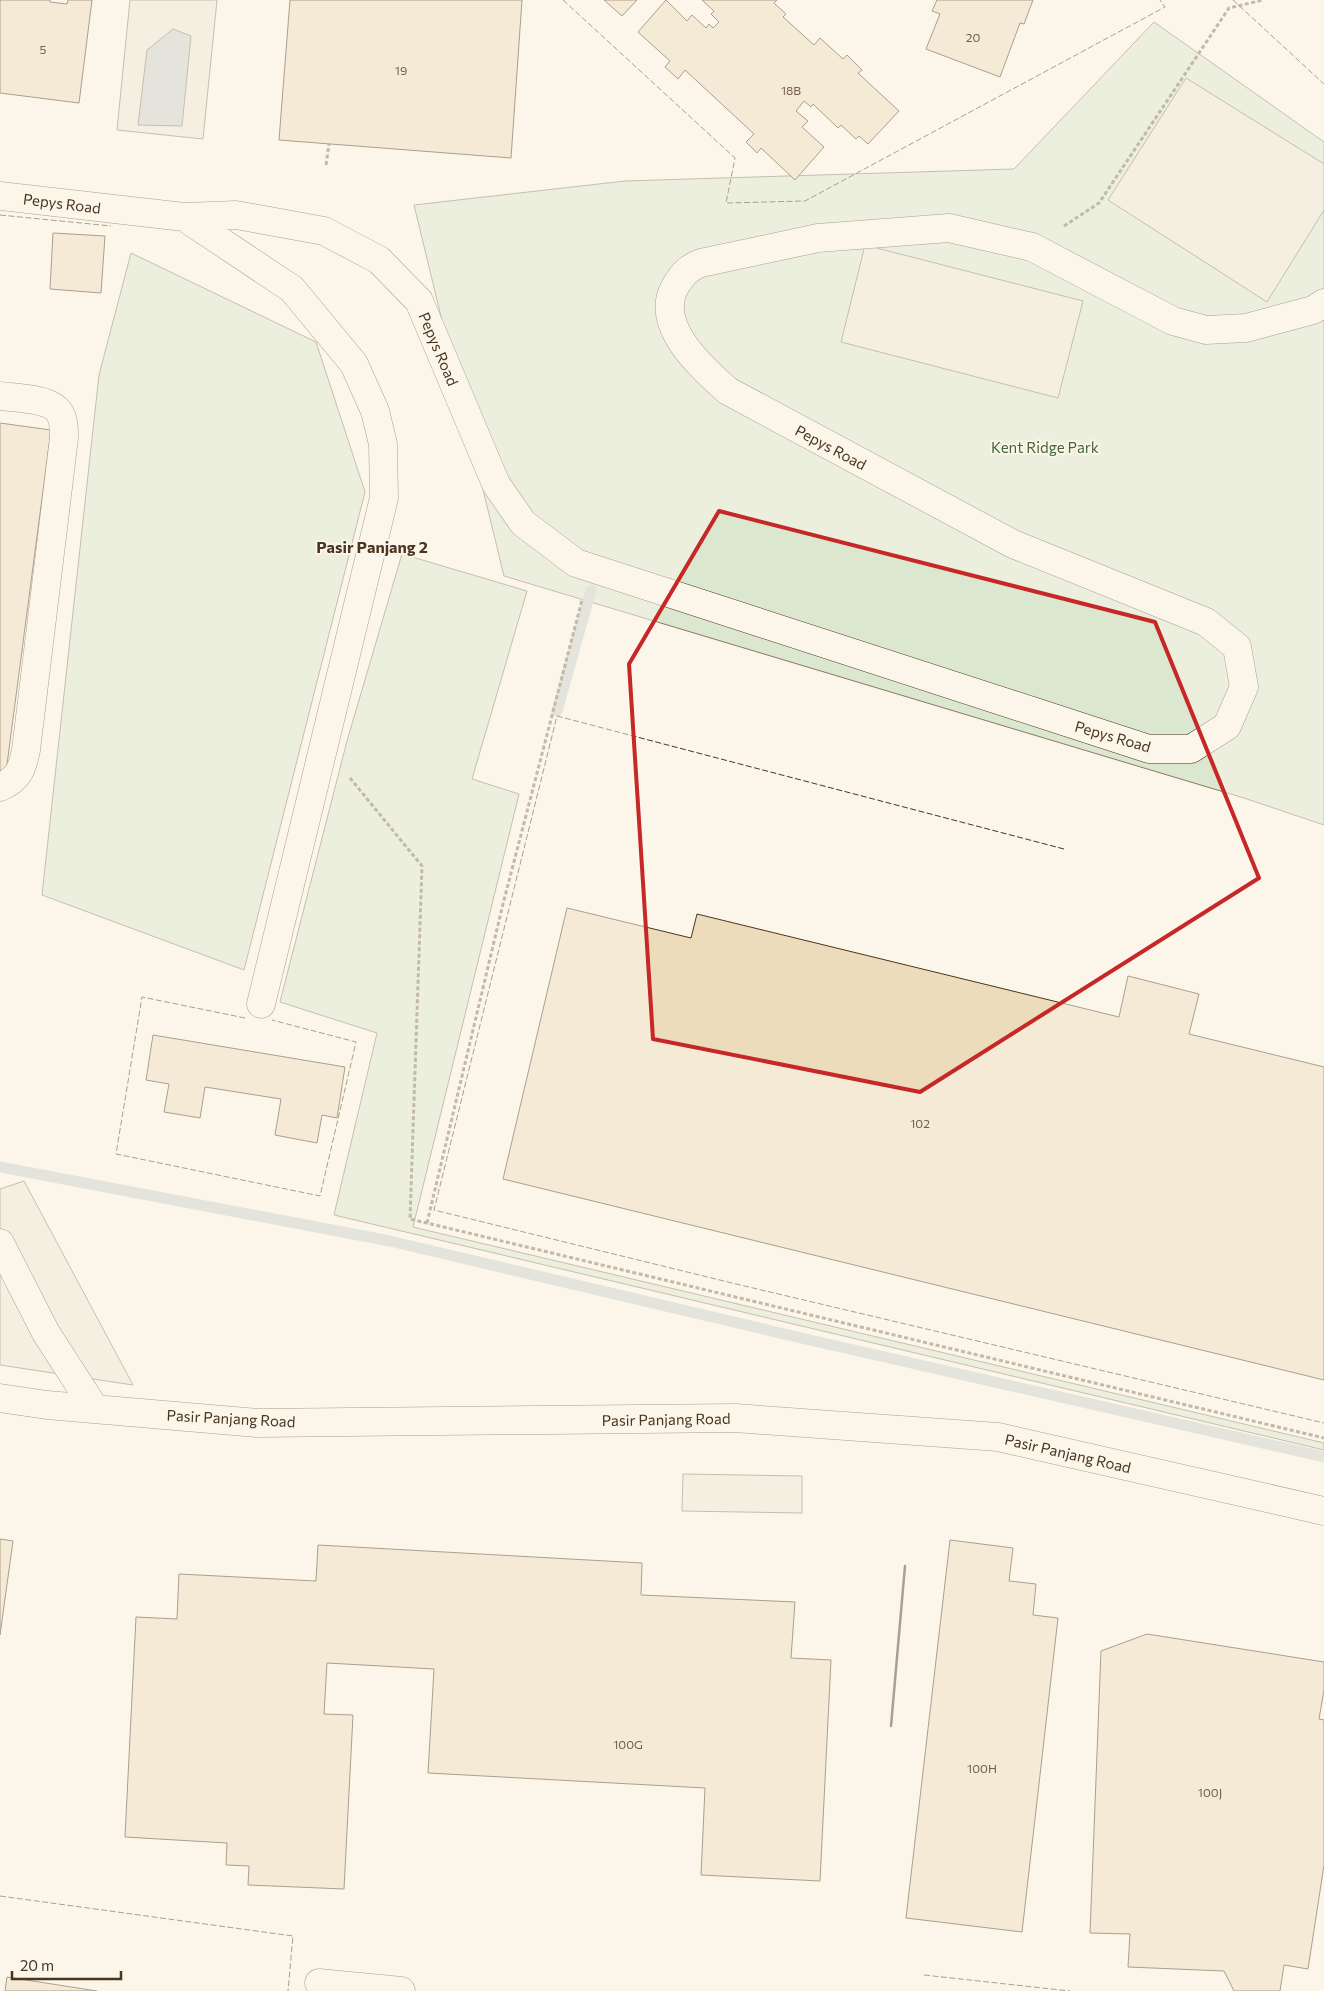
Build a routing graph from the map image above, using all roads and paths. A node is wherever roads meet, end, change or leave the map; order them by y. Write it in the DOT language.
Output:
graph roads {
  1 [pos="1263,0"];
  2 [pos="329,144"];
  3 [pos="326,166"];
  4 [pos="0,196"];
  5 [pos="1100,203"];
  6 [pos="184,217"];
  7 [pos="1324,303"];
  8 [pos="0,396"];
  9 [pos="584,594"];
  10 [pos="324,747"];
  11 [pos="0,787"];
  12 [pos="260,1004"];
  13 [pos="427,1223"];
  14 [pos="0,1243"];
  15 [pos="0,1398"];
  16 [pos="96,1409"];
  17 [pos="1324,1438"];
  18 [pos="1324,1511"];
  19 [pos="319,1982"];
  20 [pos="401,1991"];
  1 -- 5 [label="path"];
  2 -- 3 [label="path"];
  4 -- 6 [label="street, Pepys Road"];
  6 -- 7 [label="street, Pepys Road"];
  6 -- 10 [label="street"];
  8 -- 11 [label="street"];
  9 -- 13 [label="path"];
  10 -- 12 [label="street"];
  10 -- 13 [label="path"];
  13 -- 17 [label="path"];
  14 -- 16 [label="street"];
  15 -- 16 [label="street, Pasir Panjang Road"];
  16 -- 18 [label="street, Pasir Panjang Road"];
  19 -- 20 [label="street"];
}
